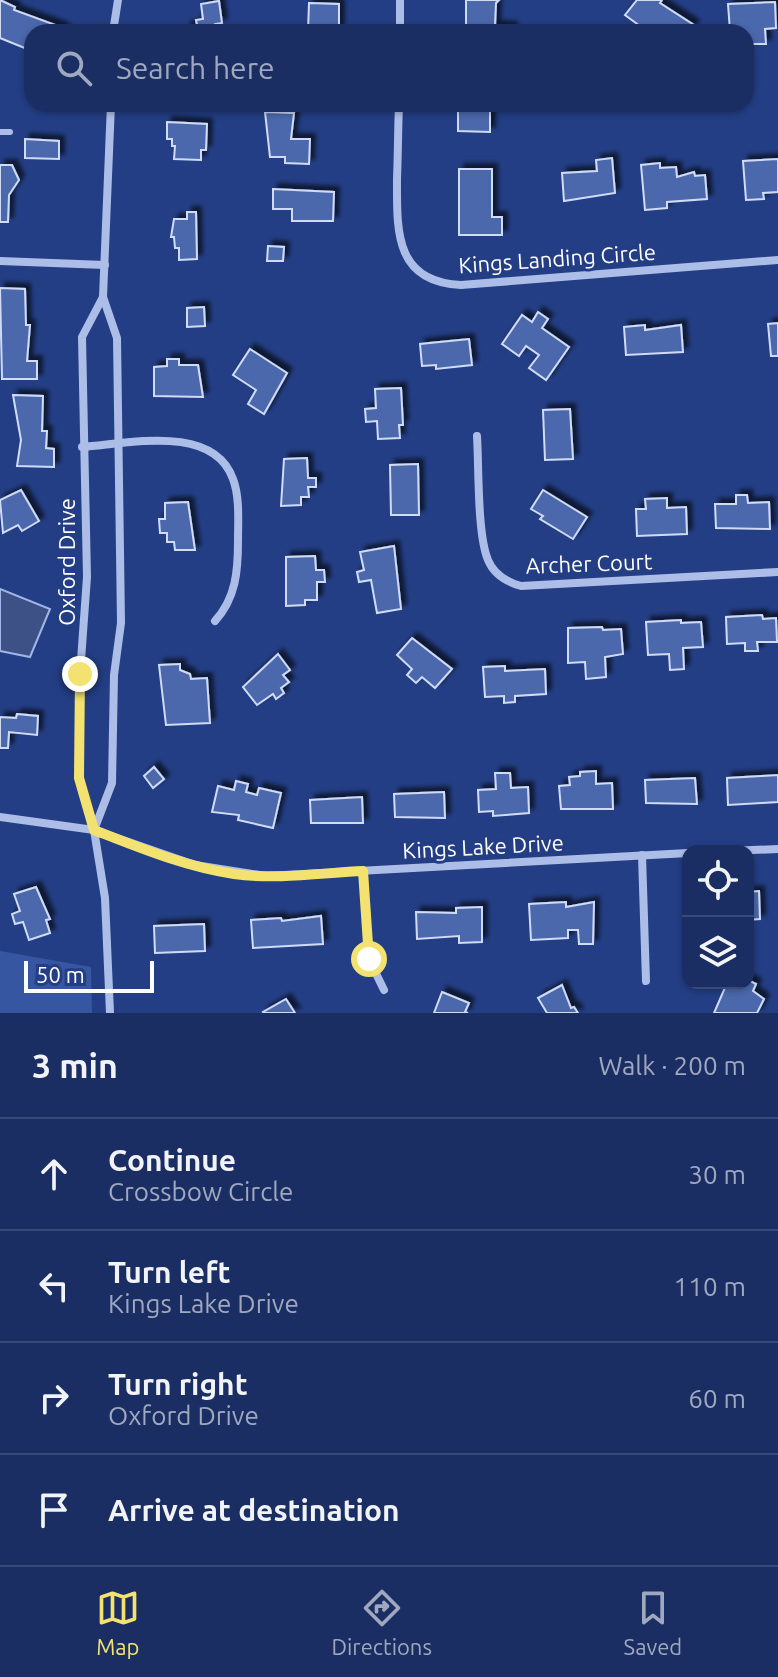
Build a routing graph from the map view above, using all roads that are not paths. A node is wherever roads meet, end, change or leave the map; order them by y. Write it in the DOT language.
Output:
graph roads {
  1 [pos="400,0"];
  2 [pos="115,1"];
  3 [pos="114,24"];
  4 [pos="400,24"];
  5 [pos="111,112"];
  6 [pos="399,112"];
  7 [pos="0,132"];
  8 [pos="10,132"];
  9 [pos="778,260"];
  10 [pos="0,261"];
  11 [pos="105,265"];
  12 [pos="103,297"];
  13 [pos="477,436"];
  14 [pos="120,445"];
  15 [pos="82,447"];
  16 [pos="778,572"];
  17 [pos="215,621"];
  18 [pos="0,817"];
  19 [pos="94,830"];
  20 [pos="778,849"];
  21 [pos="754,850"];
  22 [pos="682,853"];
  23 [pos="642,855"];
  24 [pos="363,871"];
  25 [pos="646,981"];
  26 [pos="384,990"];
  27 [pos="110,1013"];
  1 -- 4 [label="street"];
  2 -- 3 [label="street"];
  5 -- 11 [label="street, Oxford Drive"];
  6 -- 9 [label="street, Kings Landing Circle"];
  7 -- 8 [label="lane"];
  10 -- 11 [label="street"];
  11 -- 12 [label="street, Oxford Drive"];
  12 -- 14 [label="street, Oxford Drive"];
  12 -- 15 [label="street, Oxford Drive"];
  13 -- 16 [label="street, Archer Court"];
  14 -- 15 [label="street"];
  14 -- 17 [label="street"];
  14 -- 19 [label="street, Oxford Drive"];
  15 -- 19 [label="street, Oxford Drive"];
  18 -- 19 [label="street, Kings Lake Drive"];
  19 -- 24 [label="street, Kings Lake Drive"];
  19 -- 27 [label="street, Oxford Drive"];
  20 -- 21 [label="street"];
  22 -- 23 [label="street, Kings Lake Drive"];
  23 -- 24 [label="street, Kings Lake Drive"];
  23 -- 25 [label="street"];
  24 -- 26 [label="street"];
}
